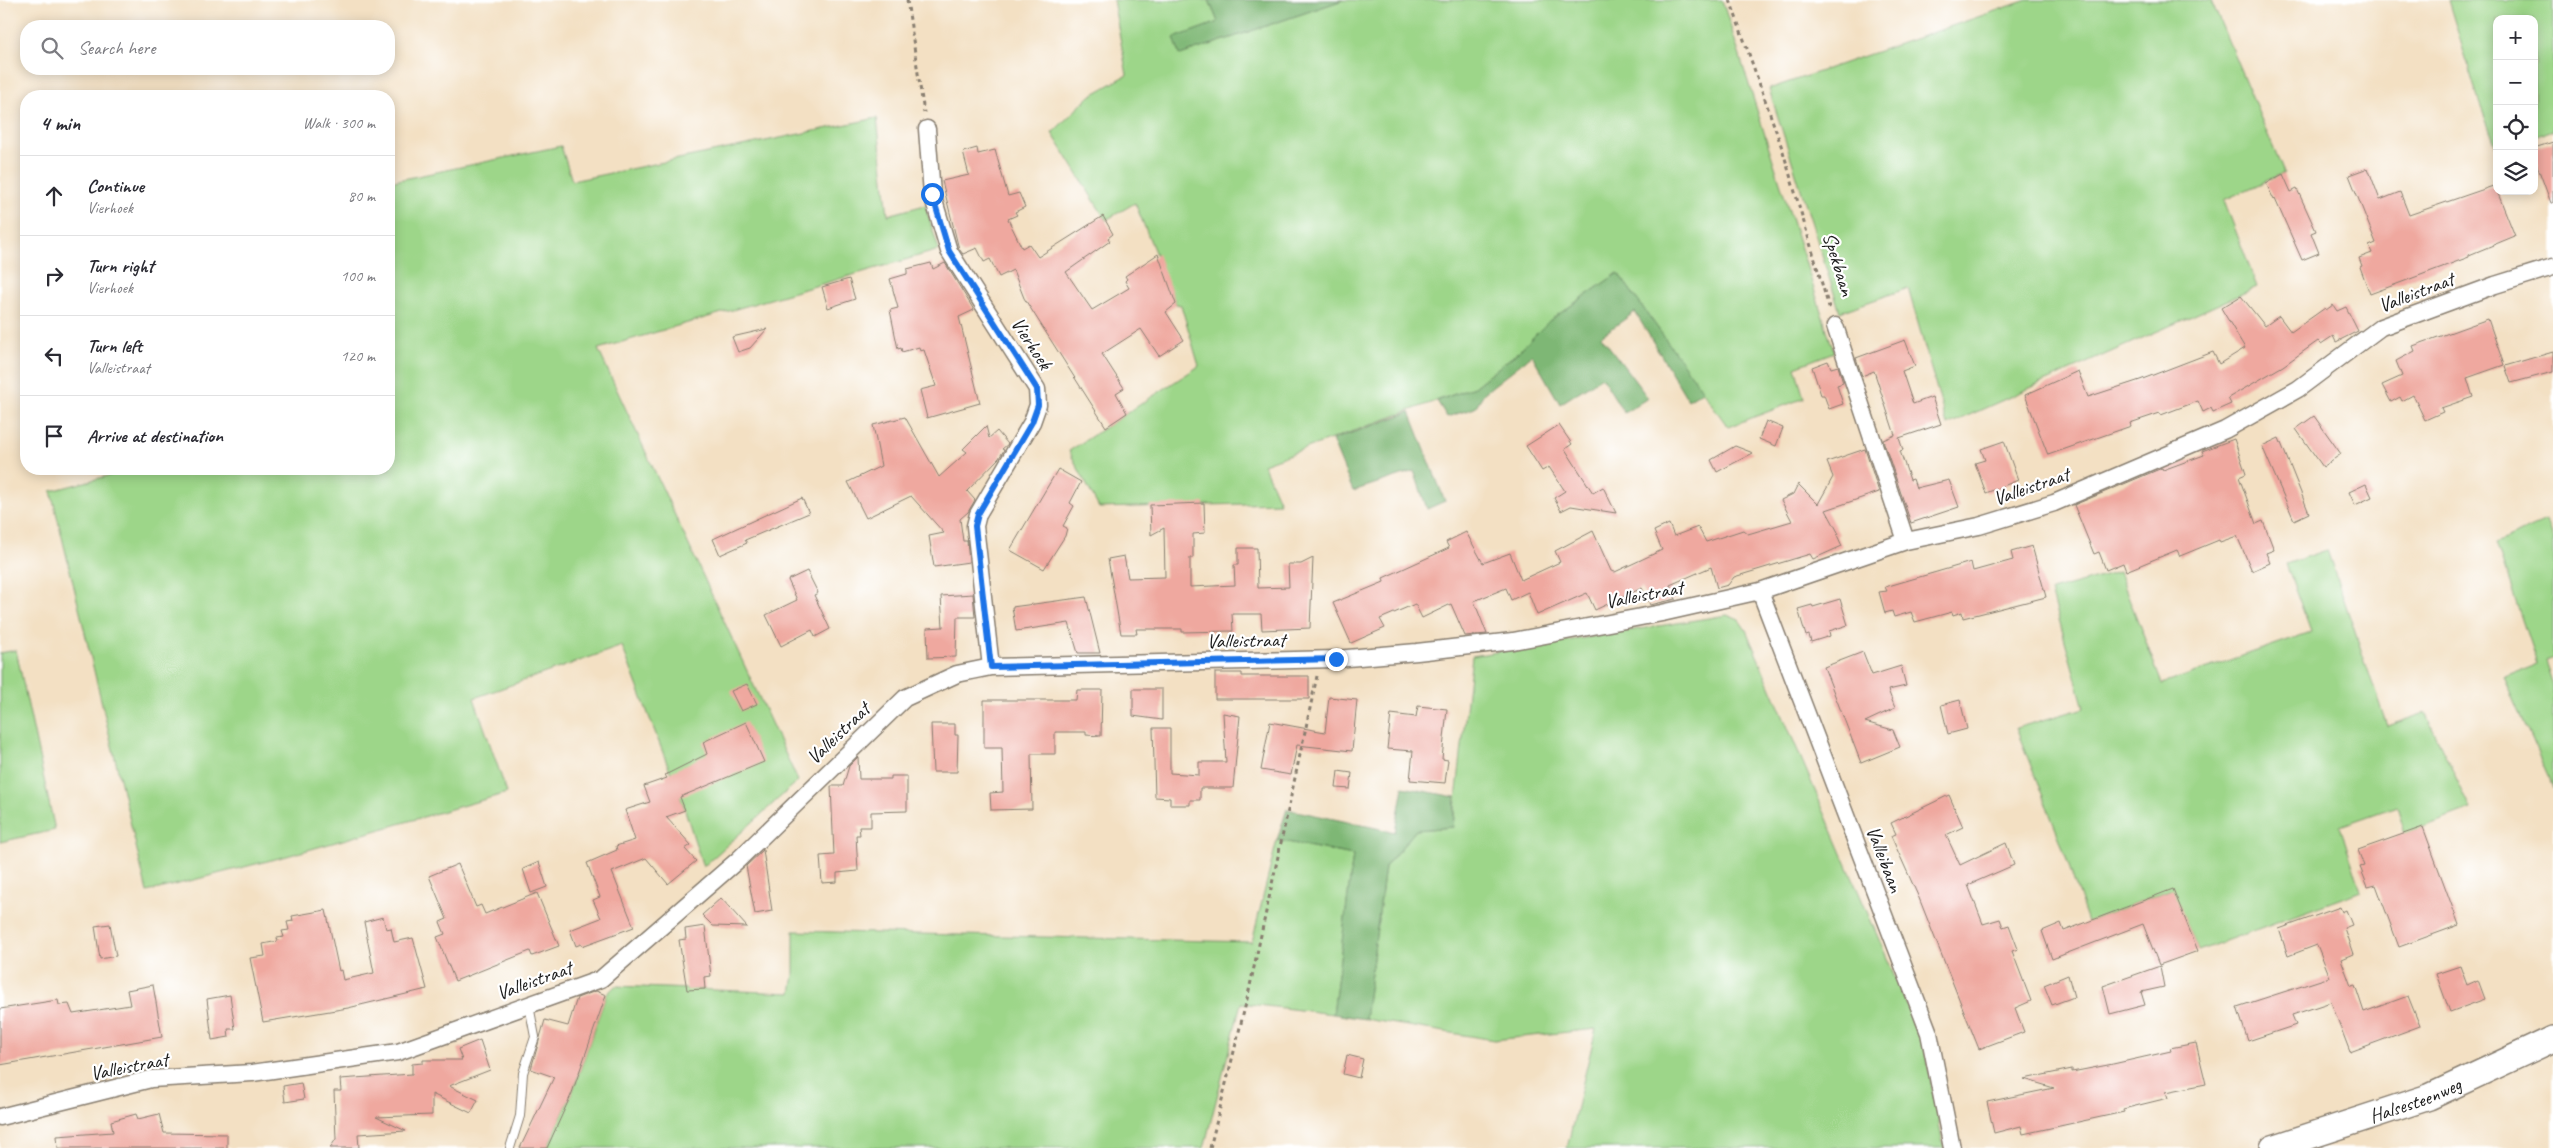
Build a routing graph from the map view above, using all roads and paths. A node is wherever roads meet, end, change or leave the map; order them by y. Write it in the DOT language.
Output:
graph roads {
  1 [pos="907,0"];
  2 [pos="1730,0"];
  3 [pos="927,129"];
  4 [pos="2553,267"];
  5 [pos="1835,326"];
  6 [pos="1906,541"];
  7 [pos="1760,591"];
  8 [pos="1320,659"];
  9 [pos="991,667"];
  10 [pos="529,1005"];
  11 [pos="2553,1039"];
  12 [pos="0,1117"];
  13 [pos="2285,1146"];
  14 [pos="510,1148"];
  15 [pos="1210,1148"];
  16 [pos="1952,1148"];
  1 -- 3 [label="path"];
  2 -- 5 [label="path, Spekbaan"];
  3 -- 9 [label="street, Vierhoek"];
  4 -- 6 [label="street, Valleistraat"];
  5 -- 6 [label="street, Spekbaan"];
  6 -- 7 [label="street, Valleistraat"];
  7 -- 8 [label="street, Valleistraat"];
  7 -- 16 [label="street, Valleibaan"];
  8 -- 9 [label="street, Valleistraat"];
  8 -- 15 [label="path"];
  9 -- 10 [label="street, Valleistraat"];
  10 -- 12 [label="street, Valleistraat"];
  10 -- 14 [label="lane"];
  11 -- 13 [label="main road, Halsesteenweg"];
}
